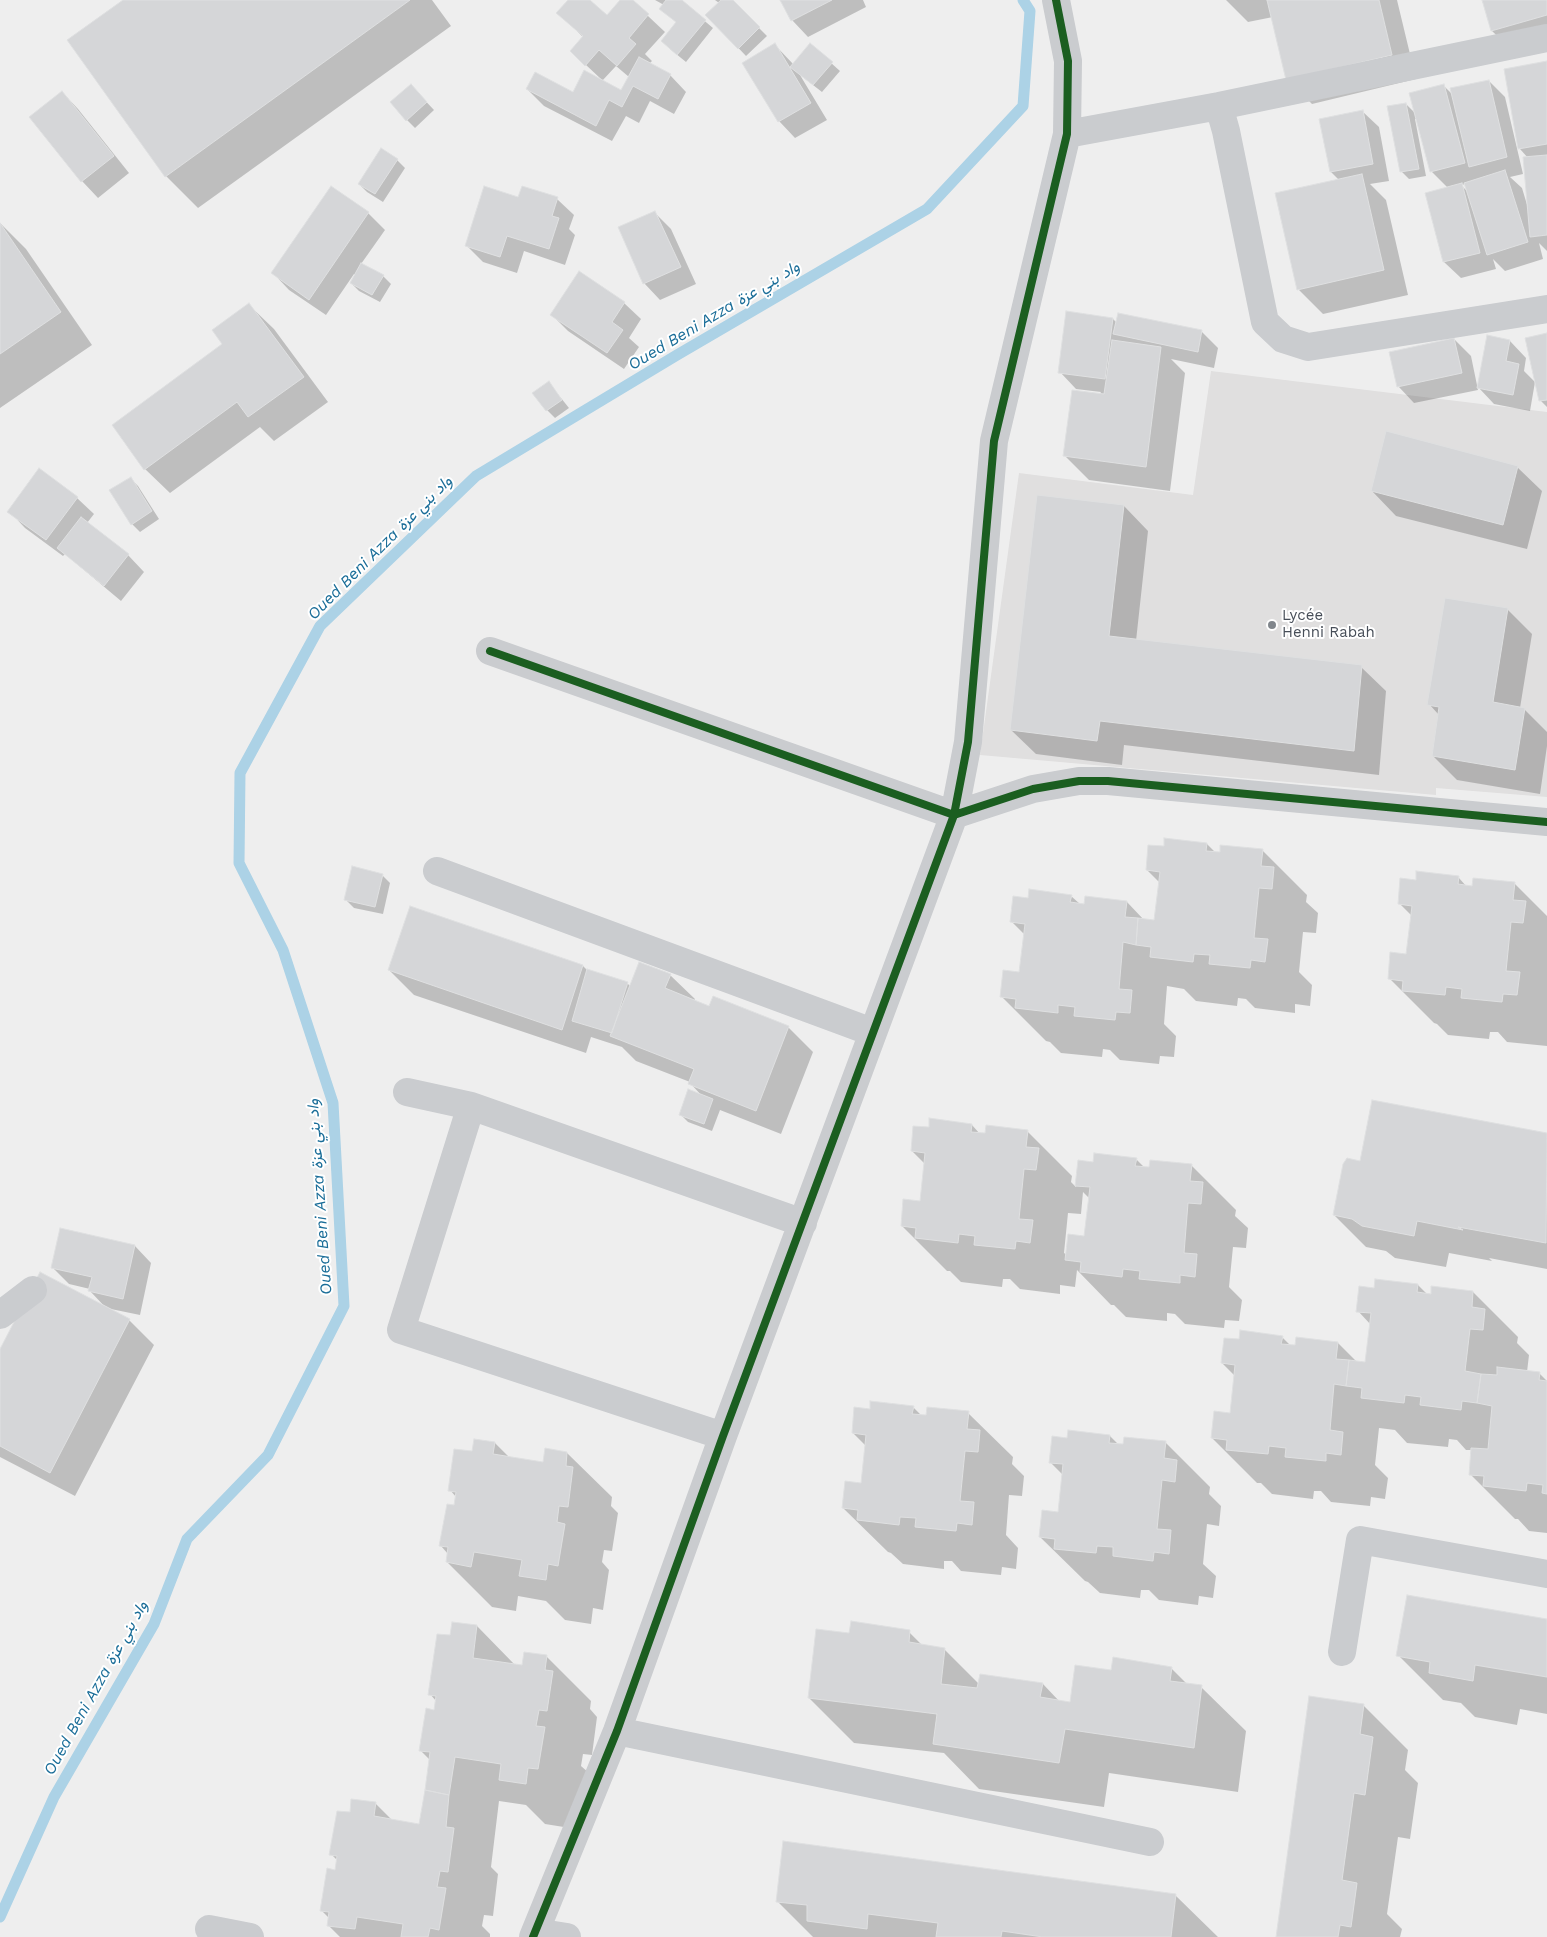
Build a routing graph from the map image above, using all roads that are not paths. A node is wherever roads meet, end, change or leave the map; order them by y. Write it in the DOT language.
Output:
graph roads {
  1 [pos="1056,0"];
  2 [pos="1547,38"];
  3 [pos="1219,106"];
  4 [pos="1067,134"];
  5 [pos="1547,309"];
  6 [pos="490,651"];
  7 [pos="954,815"];
  8 [pos="1547,822"];
  9 [pos="437,871"];
  10 [pos="872,1032"];
  11 [pos="408,1092"];
  12 [pos="471,1106"];
  13 [pos="803,1223"];
  14 [pos="33,1290"];
  15 [pos="0,1315"];
  16 [pos="723,1436"];
  17 [pos="1547,1574"];
  18 [pos="1342,1652"];
  19 [pos="617,1731"];
  20 [pos="1150,1842"];
  21 [pos="209,1929"];
  22 [pos="534,1934"];
  23 [pos="250,1937"];
  24 [pos="567,1937"];
  1 -- 4 [label="street"];
  2 -- 3 [label="street"];
  3 -- 4 [label="street"];
  3 -- 5 [label="street"];
  4 -- 7 [label="street"];
  6 -- 7 [label="street"];
  7 -- 8 [label="street"];
  7 -- 10 [label="street"];
  9 -- 10 [label="street"];
  10 -- 13 [label="street"];
  11 -- 12 [label="street"];
  12 -- 13 [label="street"];
  12 -- 16 [label="street"];
  13 -- 16 [label="street"];
  14 -- 15 [label="street"];
  16 -- 19 [label="street"];
  17 -- 18 [label="street"];
  19 -- 20 [label="street"];
  19 -- 22 [label="street"];
  21 -- 23 [label="street"];
  22 -- 24 [label="street"];
}
